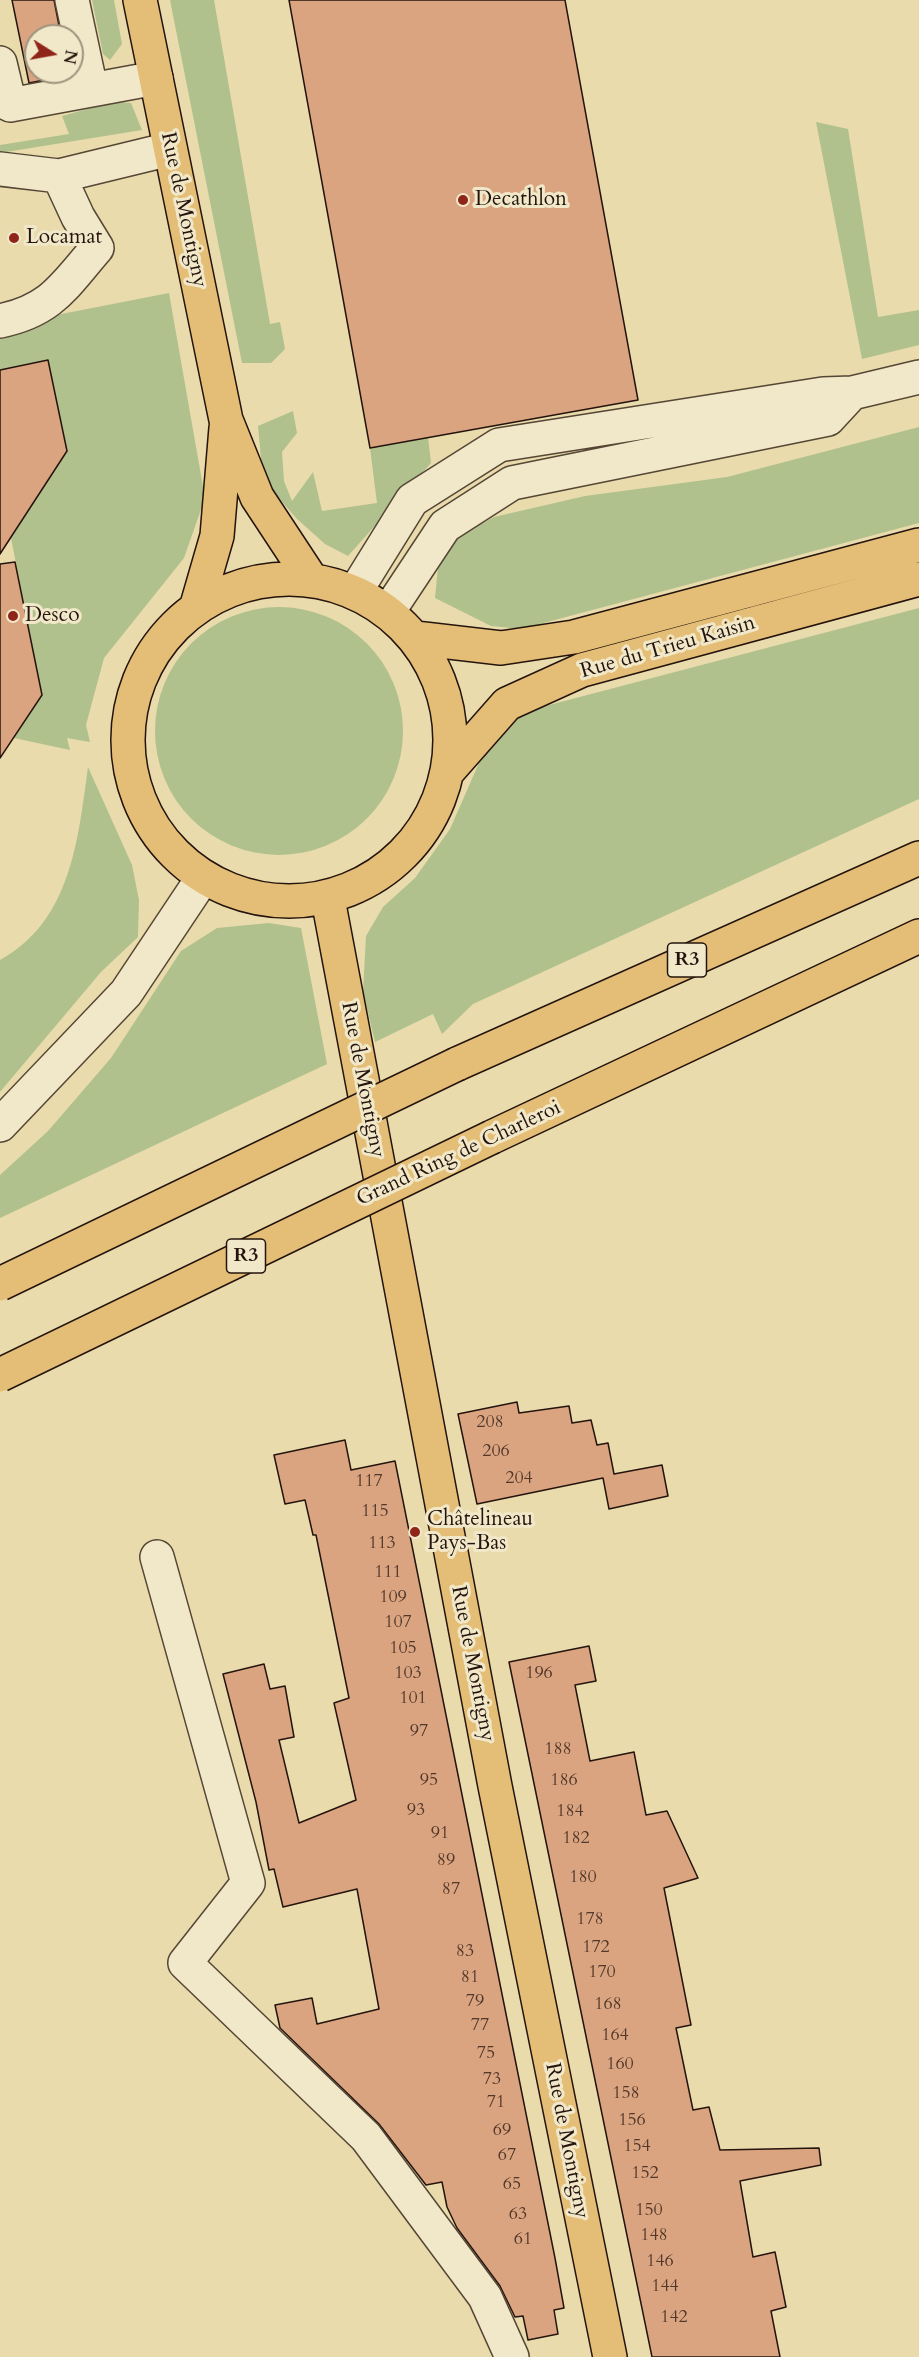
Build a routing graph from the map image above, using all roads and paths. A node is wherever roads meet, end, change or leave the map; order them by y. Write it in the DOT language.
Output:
graph roads {
  1 [pos="72,0"];
  2 [pos="140,0"];
  3 [pos="0,63"];
  4 [pos="156,78"];
  5 [pos="91,89"];
  6 [pos="170,148"];
  7 [pos="0,169"];
  8 [pos="59,176"];
  9 [pos="0,321"];
  10 [pos="919,377"];
  11 [pos="852,393"];
  12 [pos="226,420"];
  13 [pos="919,545"];
  14 [pos="311,579"];
  15 [pos="919,579"];
  16 [pos="355,592"];
  17 [pos="196,605"];
  18 [pos="388,612"];
  19 [pos="415,638"];
  20 [pos="448,771"];
  21 [pos="919,858"];
  22 [pos="202,879"];
  23 [pos="328,899"];
  24 [pos="919,936"];
  25 [pos="0,1125"];
  26 [pos="0,1284"];
  27 [pos="0,1375"];
  28 [pos="157,1557"];
  29 [pos="512,2357"];
  30 [pos="610,2357"];
  1 -- 5 [label="street"];
  2 -- 4 [label="main road, Rue de Montigny"];
  3 -- 5 [label="street"];
  4 -- 5 [label="street"];
  4 -- 6 [label="main road, Rue de Montigny"];
  6 -- 8 [label="street"];
  6 -- 12 [label="main road, Rue de Montigny"];
  7 -- 8 [label="street"];
  8 -- 9 [label="street"];
  10 -- 11 [label="street"];
  11 -- 16 [label="street"];
  11 -- 18 [label="street"];
  12 -- 14 [label="main road"];
  12 -- 17 [label="main road"];
  13 -- 19 [label="main road, Rue du Trieu Kaisin"];
  14 -- 16 [label="main road"];
  14 -- 17 [label="main road"];
  15 -- 20 [label="main road, Rue du Trieu Kaisin"];
  16 -- 18 [label="main road"];
  17 -- 22 [label="main road"];
  18 -- 19 [label="main road"];
  19 -- 20 [label="main road"];
  20 -- 23 [label="main road"];
  21 -- 26 [label="main road, R3, bridge"];
  22 -- 23 [label="main road"];
  22 -- 25 [label="street"];
  23 -- 30 [label="main road, Rue de Montigny"];
  24 -- 27 [label="main road, Grand Ring de Charleroi / R3, bridge"];
  28 -- 29 [label="street"];
}
